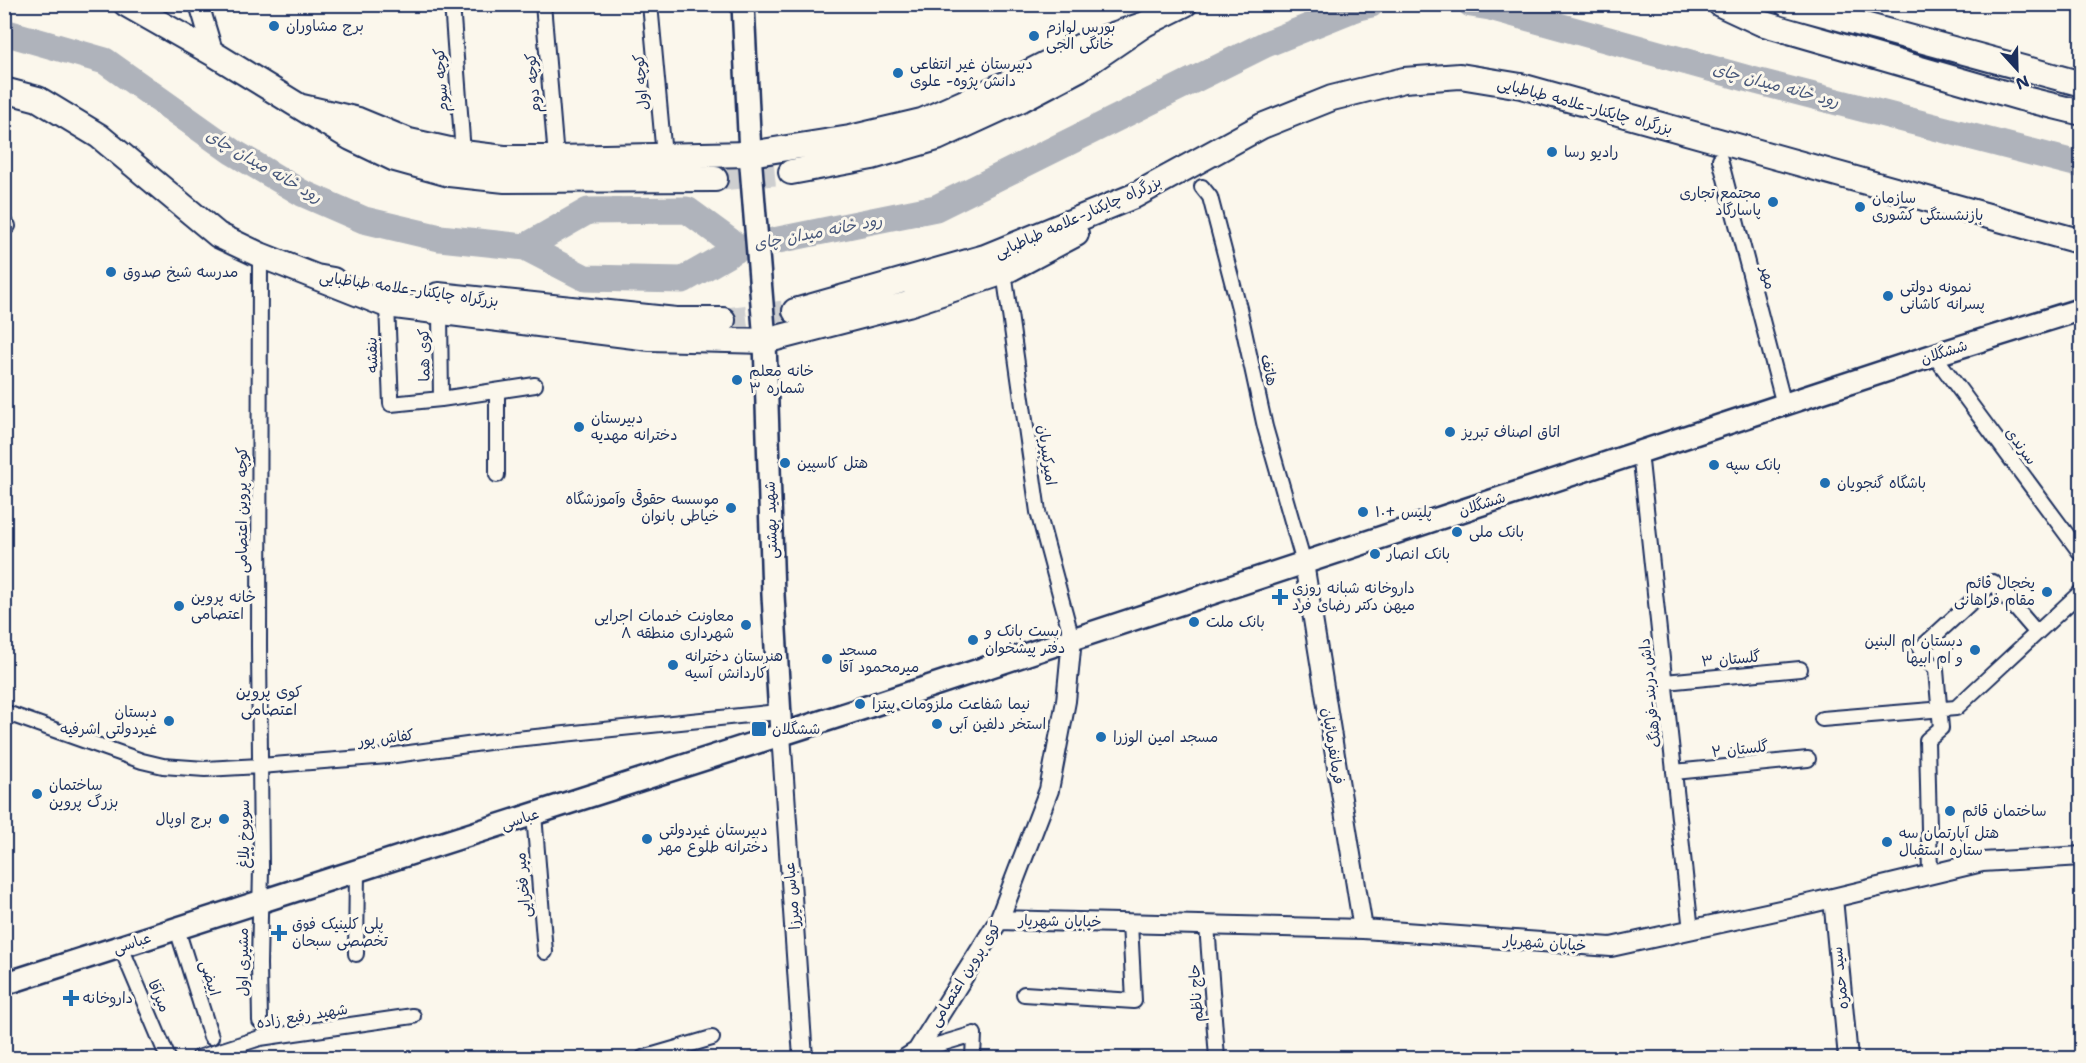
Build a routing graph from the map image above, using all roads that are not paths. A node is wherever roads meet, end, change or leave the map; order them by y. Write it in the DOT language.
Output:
graph roads {
  1 [pos="126,4"];
  2 [pos="199,4"];
  3 [pos="452,4"];
  4 [pos="543,4"];
  5 [pos="650,4"];
  6 [pos="743,4"];
  7 [pos="1185,4"];
  8 [pos="1720,4"];
  9 [pos="1787,5"];
  10 [pos="1145,24"];
  11 [pos="214,54"];
  12 [pos="2082,84"];
  13 [pos="4,90"];
  14 [pos="302,107"];
  15 [pos="2082,113"];
  16 [pos="463,153"];
  17 [pos="750,154"];
  18 [pos="664,156"];
  19 [pos="555,158"];
  20 [pos="1720,159"];
  21 [pos="791,172"];
  22 [pos="716,179"];
  23 [pos="1202,187"];
  24 [pos="1134,195"];
  25 [pos="2082,242"];
  26 [pos="260,255"];
  27 [pos="1004,272"];
  28 [pos="316,277"];
  29 [pos="387,305"];
  30 [pos="2082,309"];
  31 [pos="795,310"];
  32 [pos="440,312"];
  33 [pos="723,320"];
  34 [pos="765,341"];
  35 [pos="1934,355"];
  36 [pos="535,385"];
  37 [pos="497,391"];
  38 [pos="441,399"];
  39 [pos="1784,405"];
  40 [pos="1640,452"];
  41 [pos="497,475"];
  42 [pos="2082,555"];
  43 [pos="1304,563"];
  44 [pos="2082,591"];
  45 [pos="2037,633"];
  46 [pos="1072,639"];
  47 [pos="1800,669"];
  48 [pos="1665,682"];
  49 [pos="1940,710"];
  50 [pos="4,712"];
  51 [pos="778,712"];
  52 [pos="1822,719"];
  53 [pos="781,734"];
  54 [pos="1808,759"];
  55 [pos="260,766"];
  56 [pos="1674,772"];
  57 [pos="534,814"];
  58 [pos="2082,856"];
  59 [pos="357,871"];
  60 [pos="1930,874"];
  61 [pos="1833,898"];
  62 [pos="260,902"];
  63 [pos="999,920"];
  64 [pos="1130,923"];
  65 [pos="1207,925"];
  66 [pos="177,929"];
  67 [pos="1363,929"];
  68 [pos="1691,931"];
  69 [pos="121,947"];
  70 [pos="545,952"];
  71 [pos="356,954"];
  72 [pos="4,984"];
  73 [pos="1024,994"];
  74 [pos="413,1017"];
  75 [pos="260,1021"];
  76 [pos="211,1036"];
  77 [pos="712,1038"];
  78 [pos="911,1055"];
  79 [pos="168,1059"];
  80 [pos="198,1059"];
  81 [pos="643,1059"];
  82 [pos="803,1059"];
  83 [pos="973,1059"];
  84 [pos="1217,1059"];
  85 [pos="1848,1059"];
  1 -- 11 [label="highway"];
  2 -- 11 [label="street"];
  3 -- 16 [label="street, کوچه سوم"];
  4 -- 19 [label="street, کوچه دوم"];
  5 -- 18 [label="street, کوچه اول"];
  6 -- 17 [label="main road"];
  7 -- 10 [label="highway"];
  8 -- 15 [label="highway"];
  9 -- 12 [label="highway"];
  10 -- 17 [label="highway"];
  10 -- 21 [label="highway"];
  11 -- 14 [label="highway"];
  13 -- 26 [label="highway, بزرگراه چایکنار-علامه طباطبایی"];
  14 -- 16 [label="highway"];
  14 -- 22 [label="highway"];
  16 -- 19 [label="highway"];
  17 -- 18 [label="highway"];
  17 -- 34 [label="main road, شهید بهشتى"];
  18 -- 19 [label="highway"];
  20 -- 39 [label="street, مهر"];
  23 -- 43 [label="street, هاتف"];
  24 -- 25 [label="highway, بزرگراه چایکنار-علامه طباطبایی"];
  24 -- 27 [label="highway"];
  24 -- 31 [label="highway, بزرگراه چایکنار-علامه طباطبایی"];
  26 -- 28 [label="highway, بزرگراه چایکنار-علامه طباطبایی"];
  26 -- 55 [label="street, کوچه پروین اعتصامی"];
  27 -- 34 [label="highway"];
  27 -- 46 [label="street, امیرکبیریان"];
  28 -- 29 [label="highway"];
  28 -- 33 [label="highway, بزرگراه چایکنار-علامه طباطبایی"];
  29 -- 32 [label="highway"];
  29 -- 38 [label="street, بنفشه"];
  30 -- 35 [label="main road, ششگلان"];
  32 -- 34 [label="highway"];
  32 -- 38 [label="street, کوی هما"];
  34 -- 51 [label="main road, شهید بهشتى"];
  35 -- 39 [label="main road, ششگلان"];
  35 -- 42 [label="street, سرندی"];
  36 -- 37 [label="street"];
  37 -- 38 [label="street"];
  37 -- 41 [label="street"];
  39 -- 40 [label="main road, ششگلان"];
  40 -- 43 [label="main road, ششگلان"];
  40 -- 48 [label="street, داش دربند-فرهنگ"];
  43 -- 46 [label="main road, ششگلان"];
  43 -- 67 [label="street, فرمانفرمائیان"];
  44 -- 45 [label="street"];
  45 -- 49 [label="street"];
  45 -- 49 [label="street"];
  46 -- 53 [label="main road, ششگلان"];
  46 -- 63 [label="street, کوی پروین اعتصامی"];
  47 -- 48 [label="street, گلستان ۳"];
  48 -- 56 [label="street, داش دربند-فرهنگ"];
  49 -- 52 [label="street"];
  49 -- 60 [label="street"];
  50 -- 55 [label="street, کفاش پور"];
  51 -- 53 [label="main road, شهید بهشتى"];
  51 -- 55 [label="street, کفاش پور"];
  53 -- 57 [label="main road, عباسى"];
  53 -- 82 [label="street, عباس میرزا"];
  54 -- 56 [label="street, گلستان ۲"];
  55 -- 62 [label="street, سویوخ بلاغ"];
  56 -- 68 [label="street, داش دربند-فرهنگ"];
  57 -- 59 [label="main road, عباسى"];
  57 -- 70 [label="street, میر فخرایی"];
  58 -- 60 [label="street, خیابان شهریار"];
  59 -- 62 [label="main road, عباسى"];
  59 -- 71 [label="street"];
  60 -- 61 [label="street, خیابان شهریار"];
  61 -- 68 [label="street, خیابان شهریار"];
  61 -- 85 [label="street, سید حمزه"];
  62 -- 66 [label="main road, عباسی"];
  62 -- 75 [label="street, مشیری اول"];
  63 -- 64 [label="street, خیابان شهریار"];
  63 -- 78 [label="street, کوی پروین اعتصامی"];
  64 -- 65 [label="street, خیابان شهریار"];
  64 -- 73 [label="street"];
  65 -- 67 [label="street, خیابان شهریار"];
  65 -- 84 [label="street, حاج ناظم"];
  66 -- 69 [label="main road, عباسی"];
  66 -- 76 [label="street, ابیضی"];
  67 -- 68 [label="street, خیابان شهریار"];
  69 -- 72 [label="main road, عباسی"];
  69 -- 79 [label="street, میرآقا"];
  74 -- 80 [label="street, شهید رفیع زاده"];
  77 -- 81 [label="street"];
  78 -- 83 [label="street"];
}
